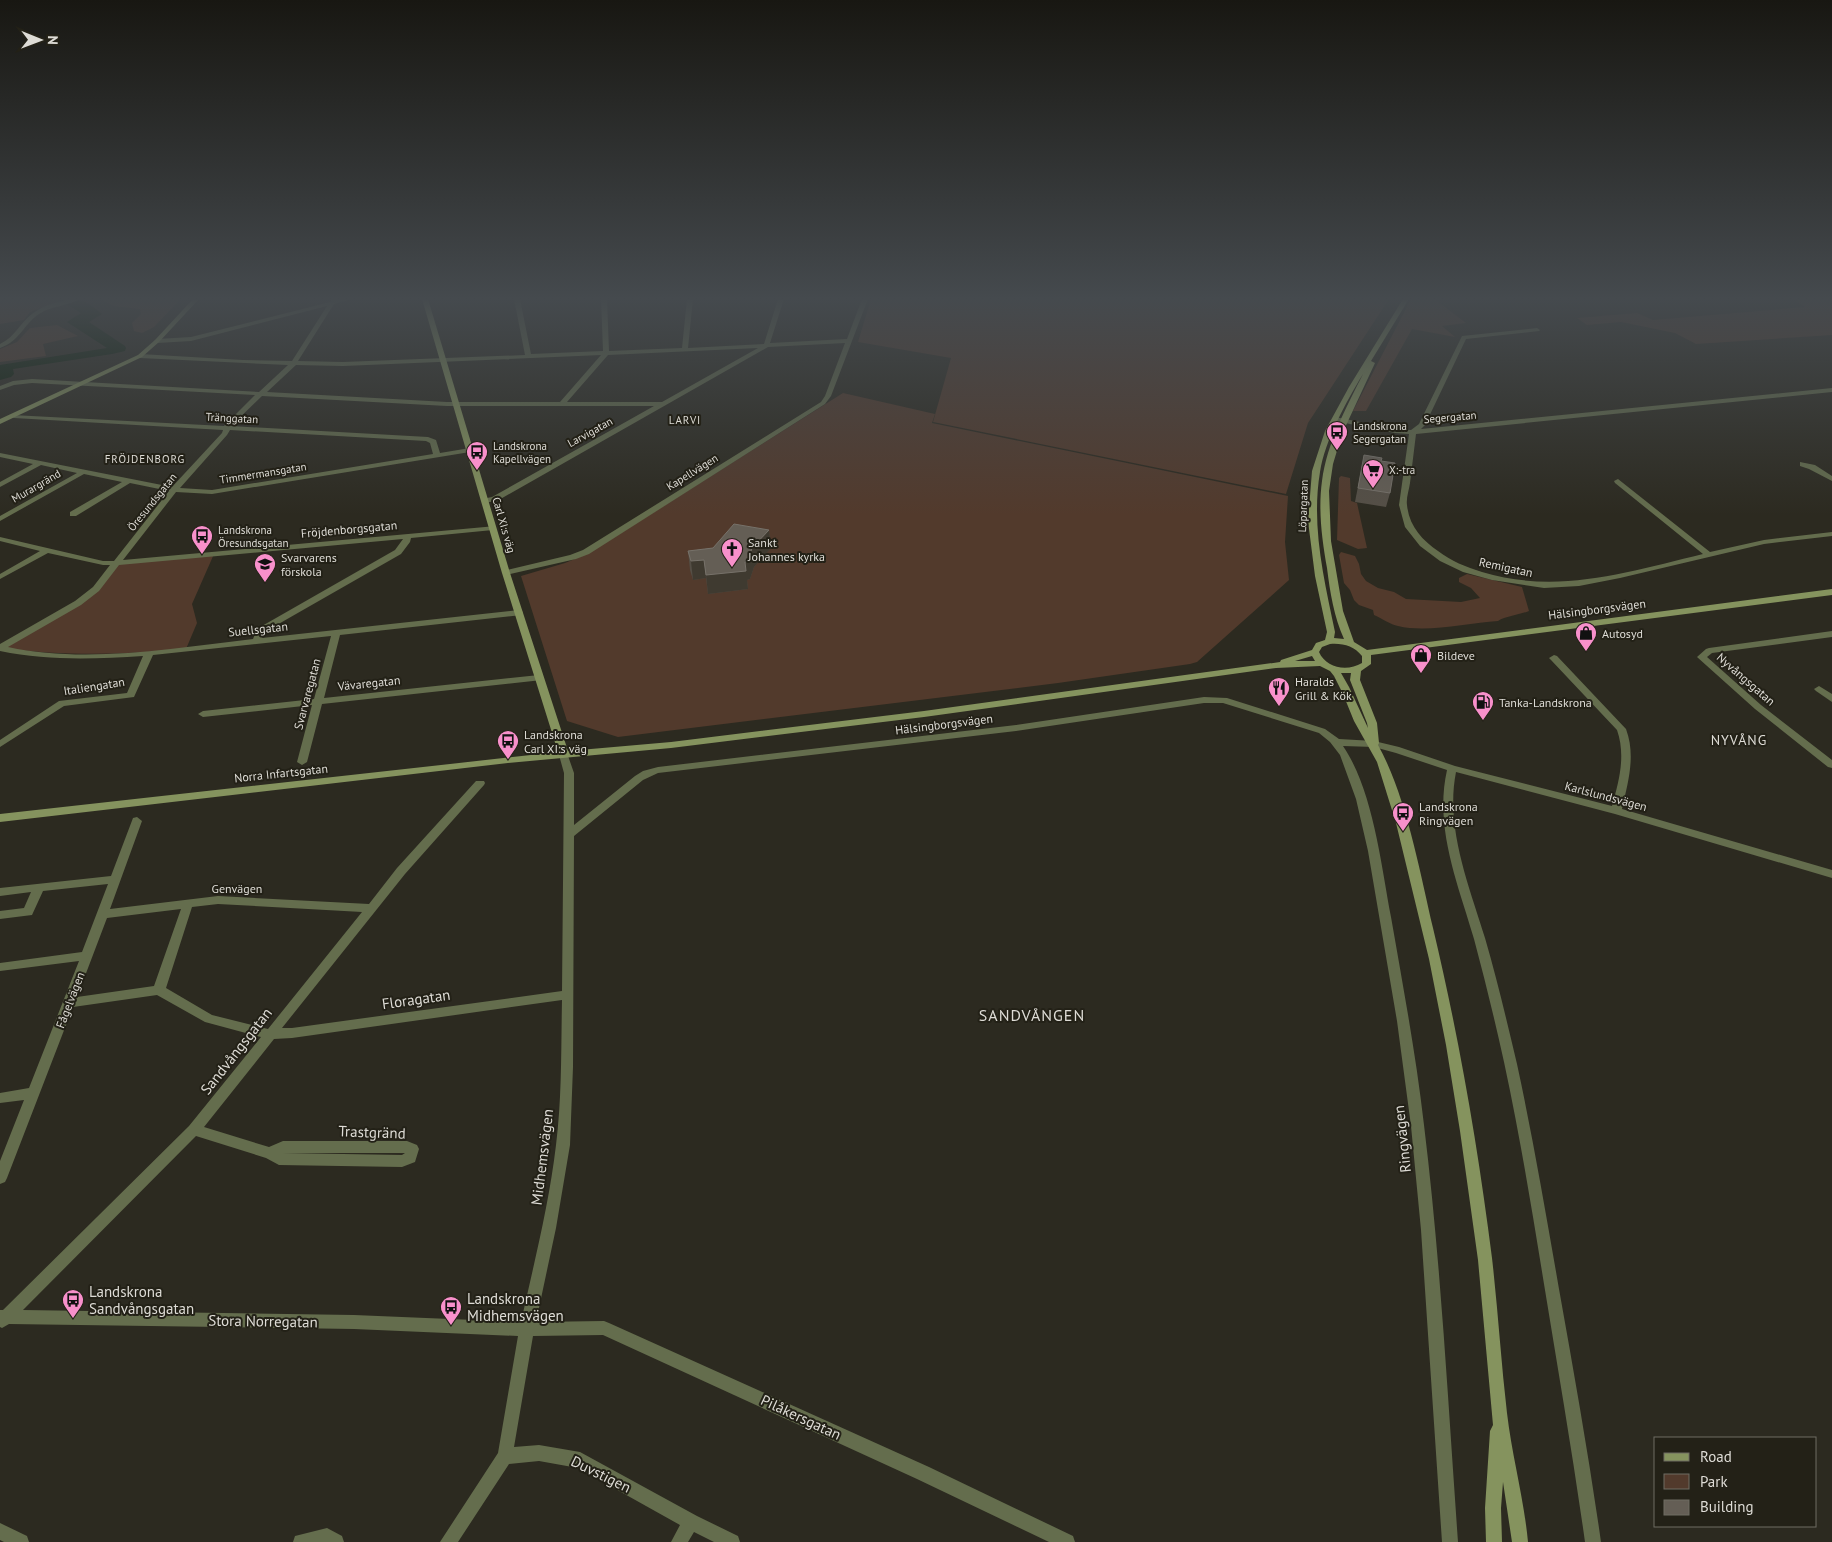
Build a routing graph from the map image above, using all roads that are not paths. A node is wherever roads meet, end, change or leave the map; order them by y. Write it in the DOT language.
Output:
graph roads {
  1 [pos="109,371"];
  2 [pos="285,371"];
  3 [pos="448,371"];
  4 [pos="591,371"];
  5 [pos="722,371"];
  6 [pos="838,371"];
  7 [pos="1361,371"];
  8 [pos="1448,371"];
  9 [pos="82,384"];
  10 [pos="0,388"];
  11 [pos="1832,390"];
  12 [pos="260,393"];
  13 [pos="457,404"];
  14 [pos="562,404"];
  15 [pos="664,404"];
  16 [pos="14,416"];
  17 [pos="1340,420"];
  18 [pos="0,422"];
  19 [pos="225,429"];
  20 [pos="1413,432"];
  21 [pos="470,450"];
  22 [pos="0,455"];
  23 [pos="437,455"];
  24 [pos="40,463"];
  25 [pos="1803,464"];
  26 [pos="83,472"];
  27 [pos="1832,479"];
  28 [pos="128,481"];
  29 [pos="1618,481"];
  30 [pos="0,485"];
  31 [pos="174,490"];
  32 [pos="485,500"];
  33 [pos="73,514"];
  34 [pos="0,520"];
  35 [pos="493,528"];
  36 [pos="1832,534"];
  37 [pos="407,537"];
  38 [pos="0,539"];
  39 [pos="47,550"];
  40 [pos="1709,555"];
  41 [pos="117,563"];
  42 [pos="506,573"];
  43 [pos="0,577"];
  44 [pos="1832,592"];
  45 [pos="519,613"];
  46 [pos="336,633"];
  47 [pos="1832,634"];
  48 [pos="257,641"];
  49 [pos="1329,641"];
  50 [pos="1350,643"];
  51 [pos="0,648"];
  52 [pos="1315,652"];
  53 [pos="149,653"];
  54 [pos="1365,653"];
  55 [pos="1554,658"];
  56 [pos="1323,663"];
  57 [pos="1276,665"];
  58 [pos="1333,669"];
  59 [pos="1356,670"];
  60 [pos="539,678"];
  61 [pos="1819,690"];
  62 [pos="1832,699"];
  63 [pos="317,701"];
  64 [pos="203,714"];
  65 [pos="1335,742"];
  66 [pos="0,744"];
  67 [pos="1374,744"];
  68 [pos="564,755"];
  69 [pos="302,762"];
  70 [pos="1832,764"];
  71 [pos="1452,768"];
  72 [pos="480,783"];
  73 [pos="1616,811"];
  74 [pos="0,818"];
  75 [pos="137,821"];
  76 [pos="569,835"];
  77 [pos="1832,874"];
  78 [pos="116,879"];
  79 [pos="39,888"];
  80 [pos="0,892"];
  81 [pos="188,903"];
  82 [pos="371,908"];
  83 [pos="0,914"];
  84 [pos="103,914"];
  85 [pos="87,956"];
  86 [pos="0,967"];
  87 [pos="159,990"];
  88 [pos="567,995"];
  89 [pos="69,1003"];
  90 [pos="270,1034"];
  91 [pos="33,1093"];
  92 [pos="0,1098"];
  93 [pos="194,1130"];
  94 [pos="270,1153"];
  95 [pos="0,1178"];
  96 [pos="2,1320"];
  97 [pos="527,1329"];
  98 [pos="1499,1415"];
  99 [pos="505,1456"];
  100 [pos="690,1522"];
  101 [pos="0,1531"];
  102 [pos="21,1542"];
  103 [pos="301,1542"];
  104 [pos="336,1542"];
  105 [pos="448,1542"];
  106 [pos="679,1542"];
  107 [pos="732,1542"];
  108 [pos="1067,1542"];
  109 [pos="1450,1542"];
  110 [pos="1494,1542"];
  111 [pos="1520,1542"];
  112 [pos="1593,1542"];
  1 -- 9 [label="street"];
  2 -- 12 [label="street, Öresundsgatan"];
  3 -- 13 [label="street, Carl XI:s väg"];
  4 -- 14 [label="street"];
  5 -- 15 [label="street, Larvigatan"];
  6 -- 42 [label="street, Kapellvägen"];
  7 -- 17 [label="street, Löpargatan"];
  8 -- 20 [label="street"];
  9 -- 10 [label="street"];
  9 -- 12 [label="street"];
  9 -- 16 [label="street"];
  11 -- 20 [label="street, Segergatan"];
  12 -- 13 [label="street"];
  12 -- 19 [label="street, Öresundsgatan"];
  13 -- 14 [label="street"];
  13 -- 21 [label="street, Carl XI:s väg"];
  14 -- 15 [label="street"];
  15 -- 32 [label="street, Larvigatan"];
  16 -- 18 [label="street"];
  16 -- 19 [label="street, Tränggatan"];
  17 -- 20 [label="street, Segergatan"];
  17 -- 49 [label="street, Löpargatan"];
  17 -- 50 [label="street, Löpargatan"];
  19 -- 23 [label="street, Tränggatan"];
  19 -- 31 [label="street, Öresundsgatan"];
  20 -- 40 [label="street, Remigatan"];
  21 -- 23 [label="street, Timmermansgatan"];
  21 -- 32 [label="street, Carl XI:s väg"];
  22 -- 24 [label="street, Timmermansgatan"];
  23 -- 31 [label="street, Timmermansgatan"];
  24 -- 26 [label="street, Timmermansgatan"];
  24 -- 30 [label="street"];
  25 -- 27 [label="street"];
  26 -- 28 [label="street, Timmermansgatan"];
  26 -- 34 [label="street, Murargränd"];
  28 -- 31 [label="street, Timmermansgatan"];
  28 -- 33 [label="street"];
  29 -- 40 [label="street"];
  31 -- 41 [label="street, Öresundsgatan"];
  32 -- 35 [label="street, Carl XI:s väg"];
  35 -- 37 [label="street, Fröjdenborgsgatan"];
  35 -- 42 [label="street, Carl XI:s väg"];
  36 -- 40 [label="street, Remigatan"];
  37 -- 41 [label="street, Fröjdenborgsgatan"];
  37 -- 48 [label="street"];
  38 -- 39 [label="street, Fröjdenborgsgatan"];
  39 -- 41 [label="street, Fröjdenborgsgatan"];
  39 -- 43 [label="street"];
  41 -- 51 [label="street, Öresundsgatan"];
  42 -- 45 [label="street, Carl XI:s väg"];
  44 -- 54 [label="street, Hälsingborgsvägen"];
  45 -- 46 [label="street, Suellsgatan"];
  45 -- 60 [label="street, Carl XI:s väg"];
  46 -- 48 [label="street, Suellsgatan"];
  46 -- 63 [label="street, Svarvaregatan"];
  47 -- 70 [label="street, Nyvångsgatan"];
  48 -- 53 [label="street, Suellsgatan"];
  49 -- 50 [label="street"];
  49 -- 52 [label="street, Hälsingborgsvägen"];
  50 -- 54 [label="street"];
  51 -- 53 [label="street, Suellsgatan"];
  52 -- 56 [label="street"];
  52 -- 57 [label="street, Hälsingborgsvägen"];
  53 -- 66 [label="street, Italiengatan"];
  54 -- 59 [label="street"];
  55 -- 73 [label="street"];
  56 -- 57 [label="street, Hälsingborgsvägen"];
  56 -- 58 [label="street"];
  57 -- 68 [label="street, Hälsingborgsvägen"];
  58 -- 59 [label="street"];
  58 -- 67 [label="street"];
  59 -- 67 [label="street"];
  60 -- 63 [label="street, Vävaregatan"];
  60 -- 68 [label="street, Carl XI:s väg"];
  61 -- 62 [label="street"];
  63 -- 64 [label="street, Vävaregatan"];
  63 -- 69 [label="street, Svarvaregatan"];
  65 -- 67 [label="street, Karlslundsvägen"];
  65 -- 76 [label="street, Hälsingborgsvägen"];
  65 -- 109 [label="street, Ringvägen"];
  67 -- 71 [label="street, Karlslundsvägen"];
  67 -- 98 [label="street"];
  68 -- 74 [label="street, Norra Infartsgatan"];
  68 -- 76 [label="street, Midhemsvägen"];
  71 -- 73 [label="street, Karlslundsvägen"];
  71 -- 112 [label="street"];
  72 -- 82 [label="street, Sandvångsgatan"];
  73 -- 77 [label="street, Karlslundsvägen"];
  75 -- 78 [label="street, Fågelvägen"];
  76 -- 88 [label="street, Midhemsvägen"];
  78 -- 79 [label="street"];
  78 -- 84 [label="street, Fågelvägen"];
  79 -- 80 [label="street"];
  79 -- 83 [label="street"];
  81 -- 82 [label="street, Genvägen"];
  81 -- 84 [label="street, Genvägen"];
  81 -- 87 [label="street"];
  82 -- 90 [label="street, Sandvångsgatan"];
  84 -- 85 [label="street, Fågelvägen"];
  85 -- 86 [label="street"];
  85 -- 89 [label="street, Fågelvägen"];
  87 -- 89 [label="street"];
  87 -- 90 [label="street, Floragatan"];
  88 -- 90 [label="street, Floragatan"];
  88 -- 97 [label="street, Midhemsvägen"];
  89 -- 91 [label="street, Fågelvägen"];
  90 -- 93 [label="street, Sandvångsgatan"];
  91 -- 92 [label="street"];
  91 -- 95 [label="street, Fågelvägen"];
  93 -- 94 [label="street"];
  93 -- 96 [label="street, Sandvångsgatan"];
  94 -- 94 [label="street, Trastgränd"];
  96 -- 97 [label="street, Stora Norregatan"];
  97 -- 99 [label="street, Midhemsvägen"];
  97 -- 108 [label="street, Pilåkersgatan"];
  98 -- 110 [label="street"];
  98 -- 111 [label="street"];
  99 -- 100 [label="street, Duvstigen"];
  99 -- 105 [label="street, Midhemsvägen"];
  100 -- 106 [label="street"];
  100 -- 107 [label="street, Duvstigen"];
  101 -- 102 [label="street"];
  103 -- 104 [label="street"];
}
